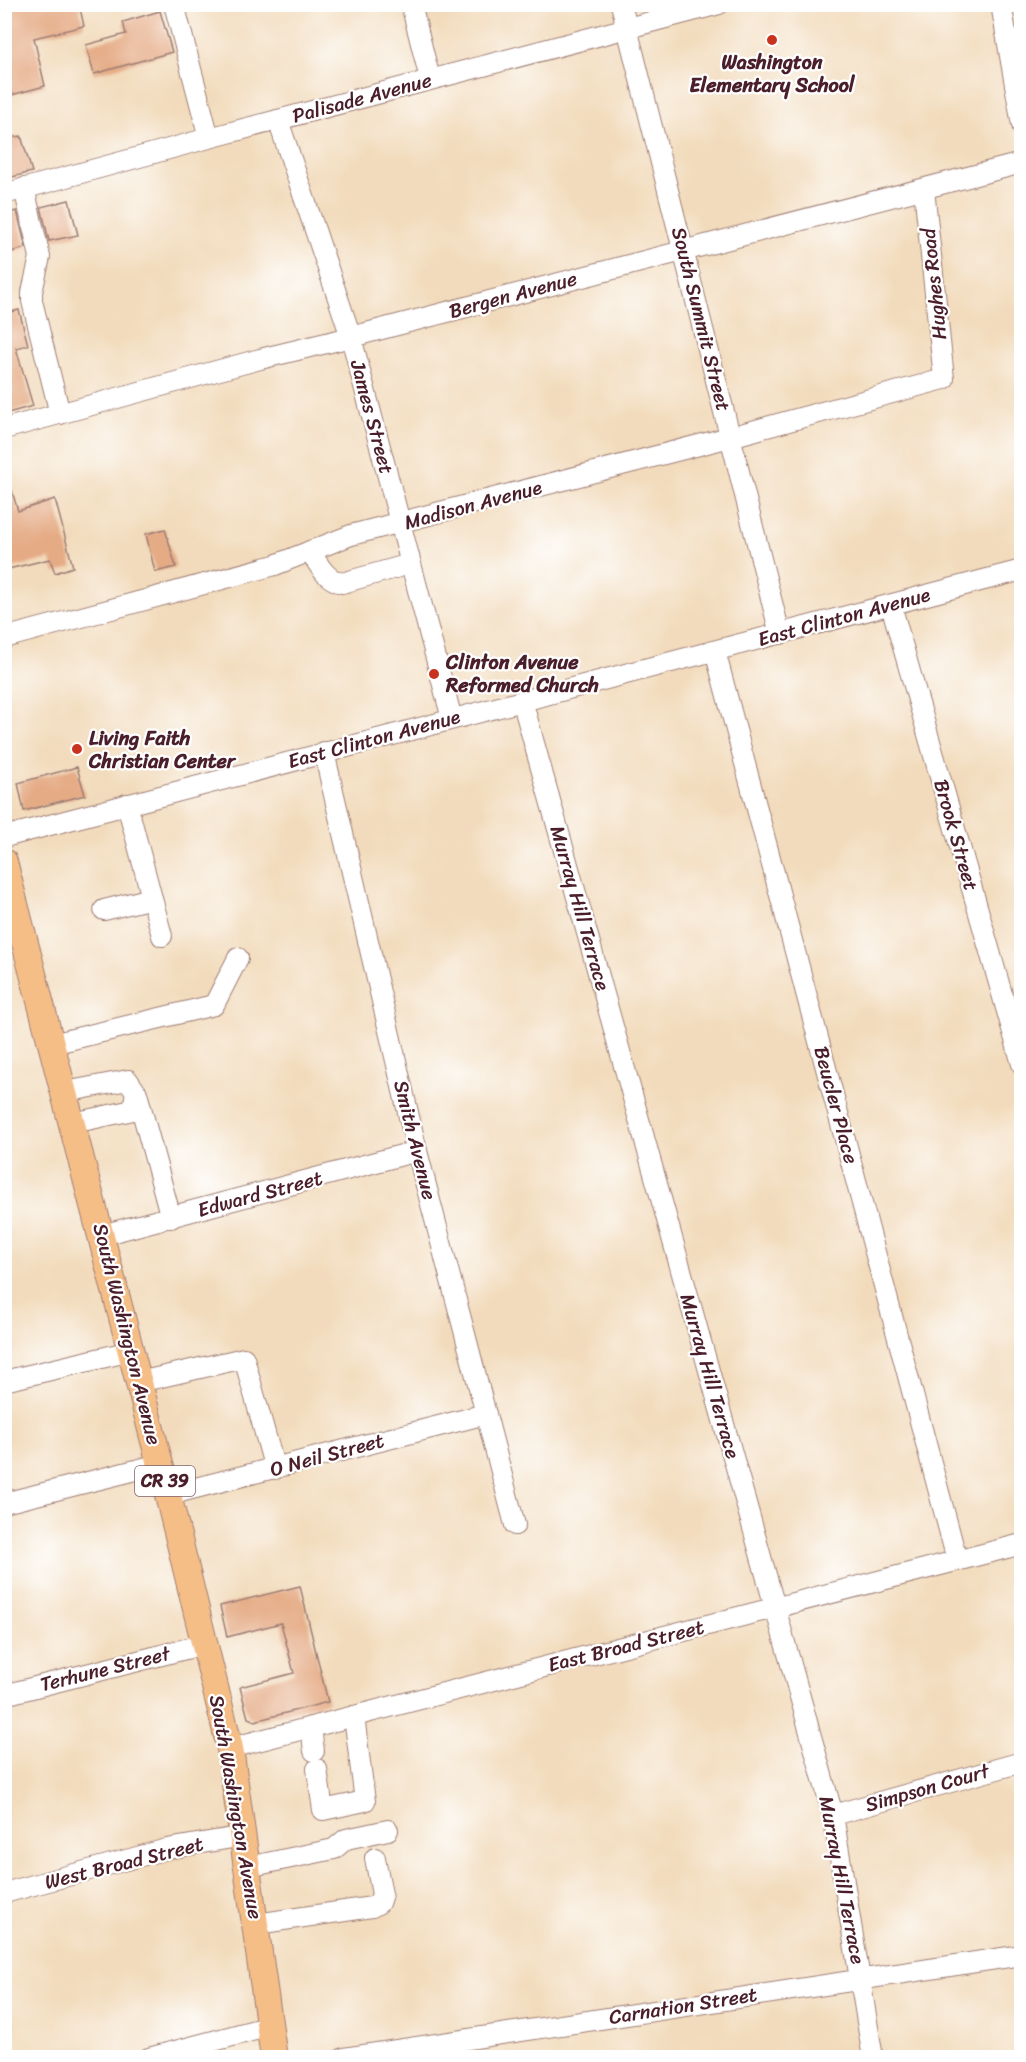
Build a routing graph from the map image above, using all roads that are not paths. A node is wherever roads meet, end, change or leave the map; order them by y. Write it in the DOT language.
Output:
graph roads {
  1 [pos="174,4"];
  2 [pos="411,4"];
  3 [pos="621,4"];
  4 [pos="719,4"];
  5 [pos="1001,4"];
  6 [pos="627,30"];
  7 [pos="430,80"];
  8 [pos="278,120"];
  9 [pos="1022,125"];
  10 [pos="209,138"];
  11 [pos="1022,164"];
  12 [pos="24,188"];
  13 [pos="924,189"];
  14 [pos="4,194"];
  15 [pos="684,250"];
  16 [pos="351,337"];
  17 [pos="944,379"];
  18 [pos="60,414"];
  19 [pos="4,429"];
  20 [pos="730,437"];
  21 [pos="400,524"];
  22 [pos="310,551"];
  23 [pos="411,564"];
  24 [pos="1022,570"];
  25 [pos="891,605"];
  26 [pos="780,634"];
  27 [pos="4,638"];
  28 [pos="715,651"];
  29 [pos="522,700"];
  30 [pos="452,719"];
  31 [pos="324,752"];
  32 [pos="127,804"];
  33 [pos="4,837"];
  34 [pos="4,862"];
  35 [pos="152,898"];
  36 [pos="104,910"];
  37 [pos="162,936"];
  38 [pos="238,958"];
  39 [pos="52,1044"];
  40 [pos="1022,1064"];
  41 [pos="65,1092"];
  42 [pos="136,1092"];
  43 [pos="73,1123"];
  44 [pos="417,1151"];
  45 [pos="171,1218"];
  46 [pos="102,1235"];
  47 [pos="131,1351"];
  48 [pos="4,1381"];
  49 [pos="139,1382"];
  50 [pos="486,1414"];
  51 [pos="160,1464"];
  52 [pos="275,1469"];
  53 [pos="168,1495"];
  54 [pos="4,1503"];
  55 [pos="515,1525"];
  56 [pos="1022,1544"];
  57 [pos="957,1560"];
  58 [pos="775,1608"];
  59 [pos="205,1644"];
  60 [pos="4,1695"];
  61 [pos="354,1716"];
  62 [pos="310,1727"];
  63 [pos="230,1748"];
  64 [pos="1022,1762"];
  65 [pos="833,1815"];
  66 [pos="388,1830"];
  67 [pos="244,1836"];
  68 [pos="375,1858"];
  69 [pos="248,1868"];
  70 [pos="4,1893"];
  71 [pos="256,1924"];
  72 [pos="1022,1955"];
  73 [pos="861,1979"];
  74 [pos="270,2026"];
  75 [pos="179,2054"];
  76 [pos="149,2058"];
  77 [pos="274,2058"];
  78 [pos="344,2058"];
  79 [pos="873,2058"];
  1 -- 10 [label="street"];
  2 -- 7 [label="street"];
  3 -- 6 [label="street, South Summit Street"];
  4 -- 6 [label="street, Palisade Avenue"];
  5 -- 9 [label="street"];
  6 -- 7 [label="street, Palisade Avenue"];
  6 -- 15 [label="street, South Summit Street"];
  7 -- 8 [label="street, Palisade Avenue"];
  8 -- 10 [label="street, Palisade Avenue"];
  8 -- 16 [label="street, James Street"];
  10 -- 12 [label="street, Palisade Avenue"];
  11 -- 13 [label="street, Bergen Avenue"];
  12 -- 14 [label="street, Palisade Avenue"];
  12 -- 18 [label="street"];
  13 -- 15 [label="street, Bergen Avenue"];
  13 -- 17 [label="street, Hughes Road"];
  15 -- 16 [label="street, Bergen Avenue"];
  15 -- 20 [label="street, South Summit Street"];
  16 -- 18 [label="street, Bergen Avenue"];
  16 -- 21 [label="street, James Street"];
  17 -- 20 [label="street, Madison Avenue"];
  18 -- 19 [label="street, Bergen Avenue"];
  20 -- 21 [label="street, Madison Avenue"];
  20 -- 26 [label="street, South Summit Street"];
  21 -- 22 [label="street, Madison Avenue"];
  21 -- 23 [label="street, James Street"];
  22 -- 23 [label="street"];
  22 -- 27 [label="street, Madison Avenue"];
  23 -- 30 [label="street, James Street"];
  24 -- 25 [label="street, East Clinton Avenue"];
  25 -- 26 [label="street, East Clinton Avenue"];
  25 -- 40 [label="street, Brook Street"];
  26 -- 28 [label="street, East Clinton Avenue"];
  28 -- 29 [label="street, East Clinton Avenue"];
  28 -- 57 [label="street, Beucler Place"];
  29 -- 30 [label="street, East Clinton Avenue"];
  29 -- 58 [label="street, Murray Hill Terrace"];
  30 -- 31 [label="street, East Clinton Avenue"];
  31 -- 32 [label="street, East Clinton Avenue"];
  31 -- 44 [label="street, Smith Avenue"];
  32 -- 33 [label="street, East Clinton Avenue"];
  32 -- 35 [label="street"];
  34 -- 39 [label="main road, South Washington Avenue / CR 39"];
  35 -- 36 [label="street"];
  35 -- 37 [label="street"];
  38 -- 39 [label="street"];
  39 -- 41 [label="main road, South Washington Avenue / CR 39"];
  41 -- 42 [label="street"];
  41 -- 43 [label="main road, South Washington Avenue / CR 39"];
  42 -- 43 [label="street"];
  42 -- 45 [label="street"];
  43 -- 46 [label="main road, South Washington Avenue / CR 39"];
  44 -- 45 [label="street, Edward Street"];
  44 -- 50 [label="street, Smith Avenue"];
  45 -- 46 [label="street, Edward Street"];
  46 -- 47 [label="main road, South Washington Avenue / CR 39"];
  47 -- 48 [label="street"];
  47 -- 49 [label="main road, South Washington Avenue / CR 39"];
  49 -- 51 [label="main road, South Washington Avenue / CR 39"];
  49 -- 52 [label="street"];
  50 -- 52 [label="street, O Neil Street"];
  50 -- 55 [label="street, Smith Avenue"];
  51 -- 53 [label="main road, South Washington Avenue / CR 39"];
  51 -- 54 [label="street"];
  52 -- 53 [label="street, O Neil Street"];
  53 -- 59 [label="main road, South Washington Avenue / CR 39"];
  56 -- 57 [label="street, East Broad Street"];
  57 -- 58 [label="street, East Broad Street"];
  58 -- 61 [label="street, East Broad Street"];
  58 -- 65 [label="street, Murray Hill Terrace"];
  59 -- 60 [label="street, Terhune Street"];
  59 -- 63 [label="main road, South Washington Avenue / CR 39"];
  61 -- 62 [label="street, East Broad Street"];
  61 -- 62 [label="street"];
  62 -- 63 [label="street, East Broad Street"];
  63 -- 67 [label="main road, South Washington Avenue / CR 39"];
  64 -- 65 [label="street, Simpson Court"];
  65 -- 73 [label="street, Murray Hill Terrace"];
  66 -- 69 [label="street"];
  67 -- 69 [label="main road, South Washington Avenue / CR 39"];
  67 -- 70 [label="street, West Broad Street"];
  68 -- 71 [label="street"];
  69 -- 71 [label="main road, South Washington Avenue / CR 39"];
  71 -- 74 [label="main road, South Washington Avenue / CR 39"];
  72 -- 73 [label="street, Carnation Street"];
  73 -- 78 [label="street, Carnation Street"];
  73 -- 79 [label="street, Murray Hill Terrace"];
  74 -- 75 [label="street"];
  74 -- 77 [label="main road, South Washington Avenue / CR 39"];
  75 -- 76 [label="street"];
}
